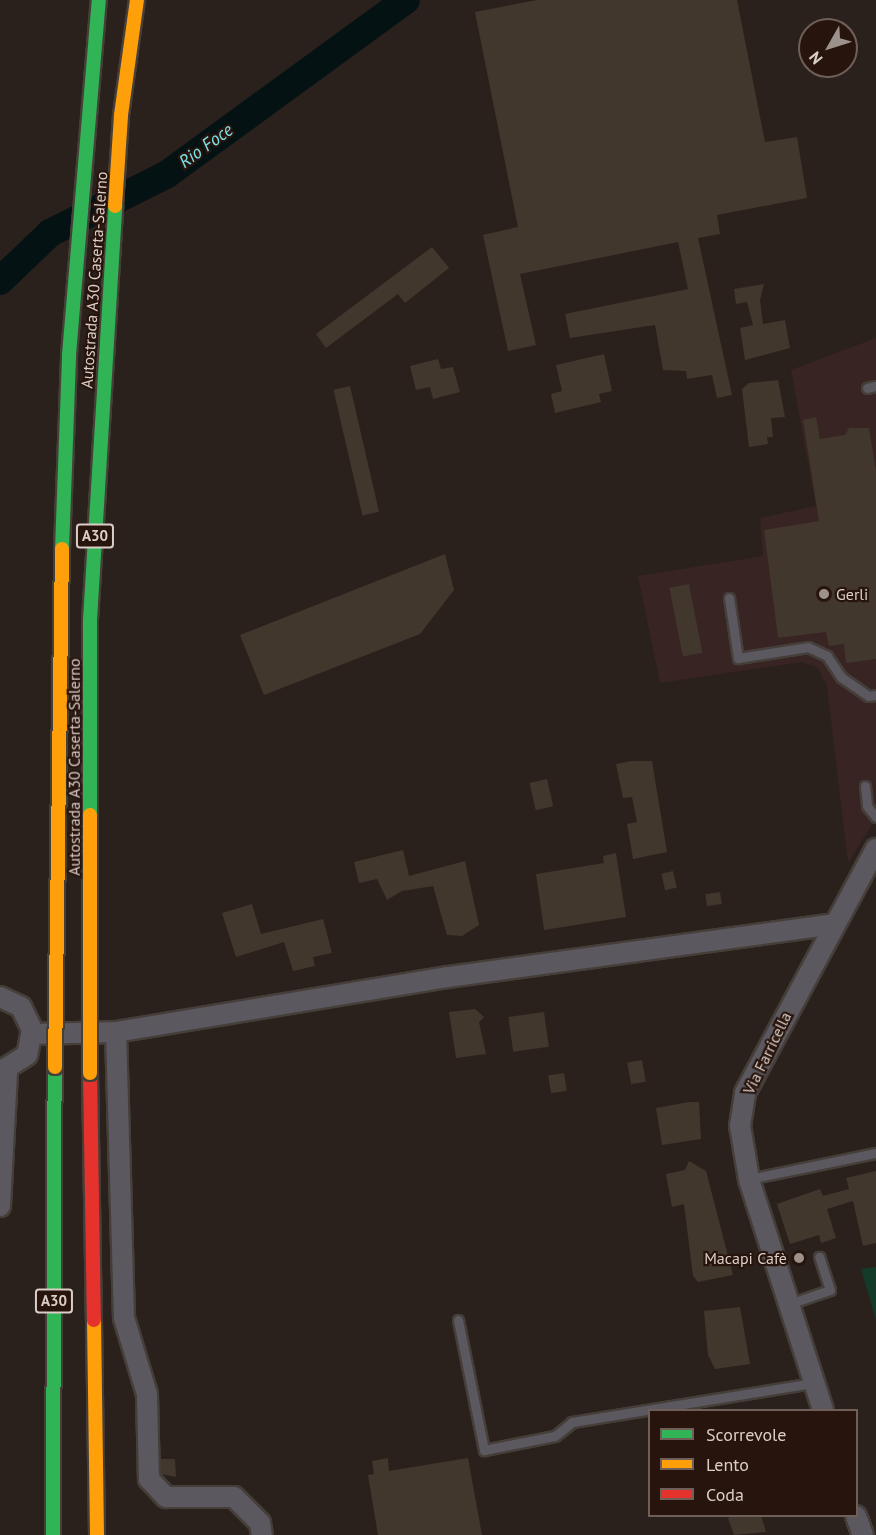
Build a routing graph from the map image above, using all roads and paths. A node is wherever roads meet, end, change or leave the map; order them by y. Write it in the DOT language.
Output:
graph roads {
  1 [pos="99,0"];
  2 [pos="137,0"];
  3 [pos="729,598"];
  4 [pos="876,695"];
  5 [pos="864,786"];
  6 [pos="876,817"];
  7 [pos="876,849"];
  8 [pos="833,924"];
  9 [pos="0,997"];
  10 [pos="116,1032"];
  11 [pos="32,1035"];
  12 [pos="4,1072"];
  13 [pos="876,1153"];
  14 [pos="749,1179"];
  15 [pos="0,1206"];
  16 [pos="819,1257"];
  17 [pos="789,1304"];
  18 [pos="458,1320"];
  19 [pos="814,1383"];
  20 [pos="653,1409"];
  21 [pos="823,1409"];
  22 [pos="648,1410"];
  23 [pos="857,1517"];
  24 [pos="53,1535"];
  25 [pos="97,1535"];
  26 [pos="262,1535"];
  27 [pos="863,1535"];
  1 -- 24 [label="highway, Autostrada A30 Caserta-Salerno / A30, bridge"];
  2 -- 25 [label="highway, Autostrada A30 Caserta-Salerno / A30, bridge"];
  3 -- 4 [label="lane"];
  5 -- 6 [label="lane"];
  7 -- 8 [label="street, Via Farricella"];
  8 -- 10 [label="street"];
  8 -- 14 [label="street, Via Farricella"];
  9 -- 11 [label="street"];
  10 -- 11 [label="street"];
  10 -- 26 [label="street"];
  11 -- 12 [label="street"];
  12 -- 15 [label="street"];
  13 -- 14 [label="lane"];
  14 -- 17 [label="street, Via Farricella"];
  16 -- 17 [label="lane"];
  17 -- 19 [label="street, Via Farricella"];
  18 -- 22 [label="lane"];
  19 -- 20 [label="lane"];
  19 -- 21 [label="street, Via Farricella"];
  23 -- 27 [label="street"];
}
